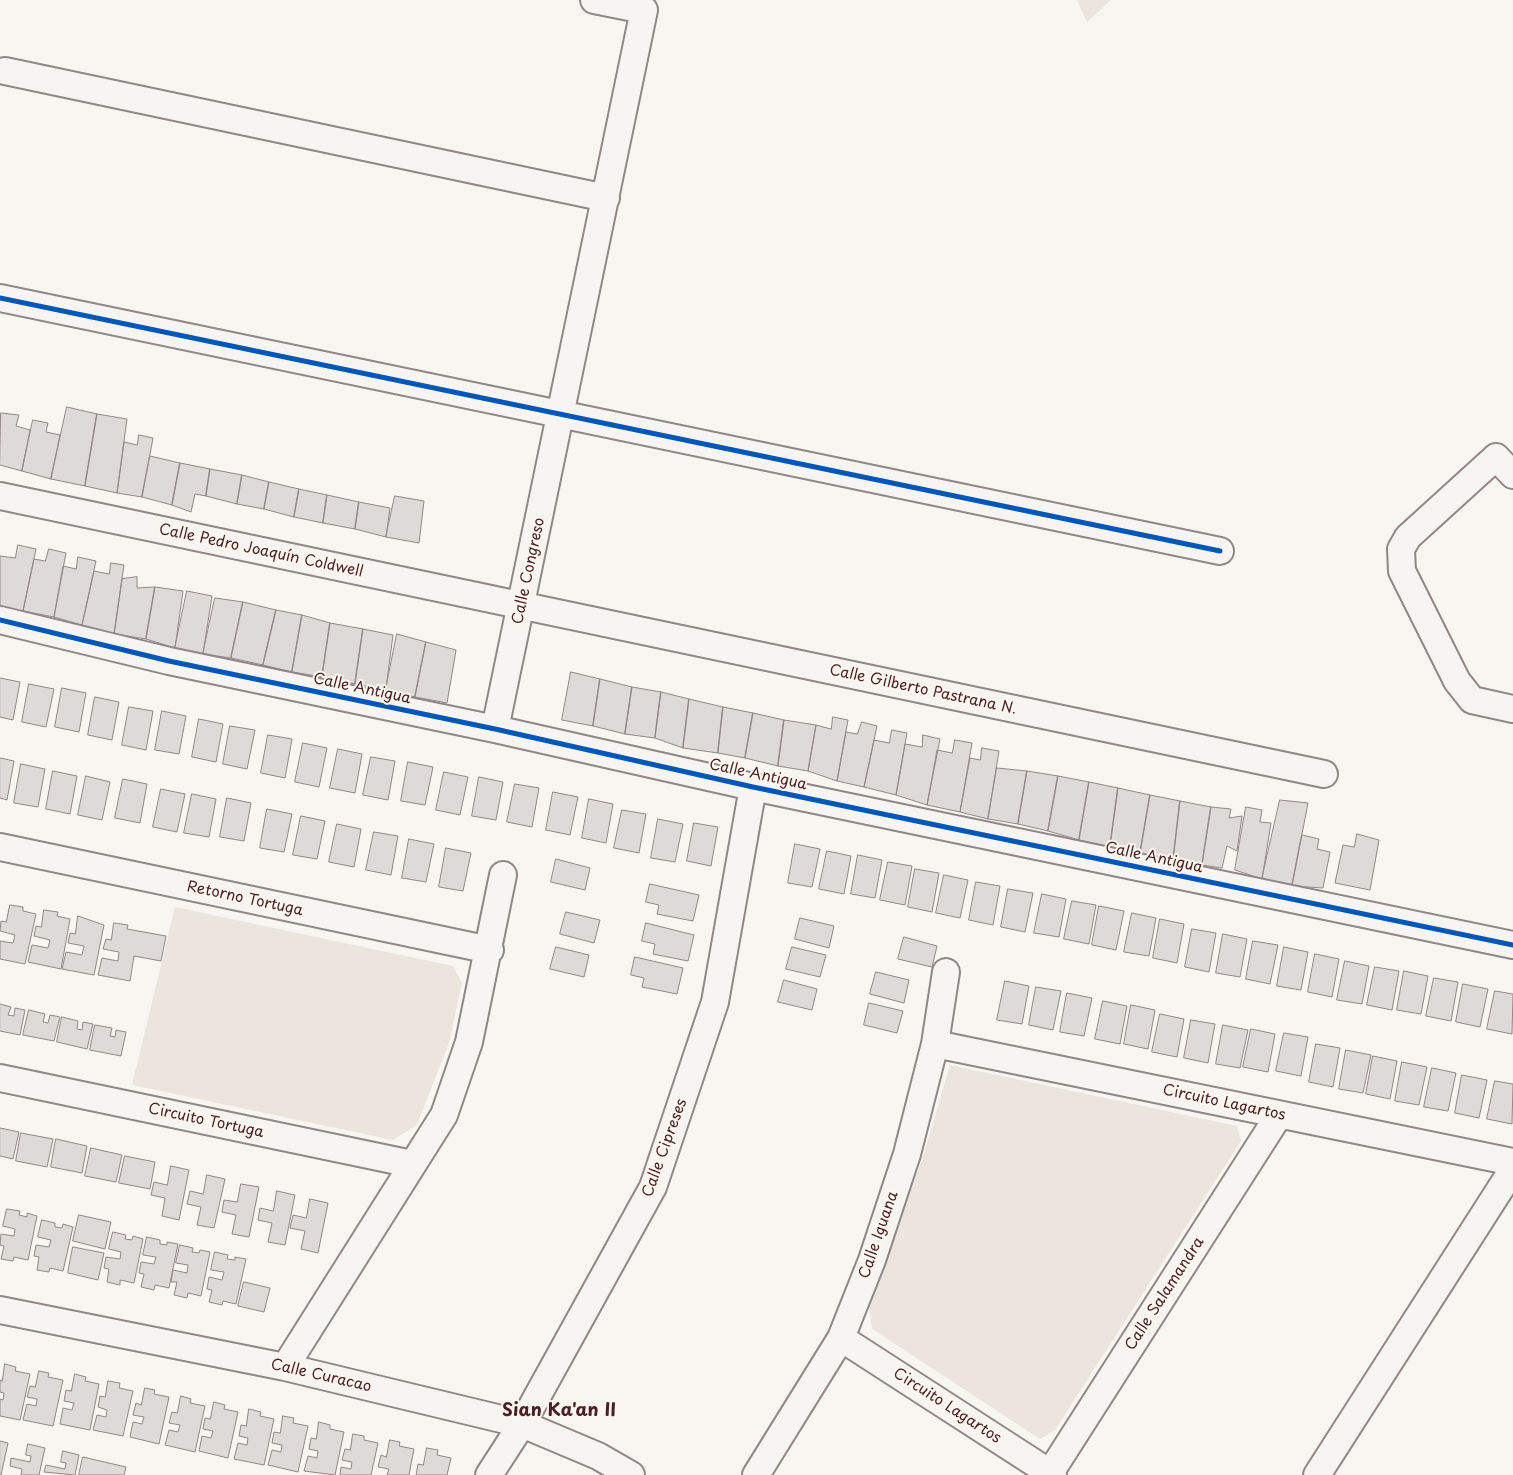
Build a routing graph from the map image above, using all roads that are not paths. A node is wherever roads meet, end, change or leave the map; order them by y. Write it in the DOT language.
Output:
graph roads {
  1 [pos="594,0"];
  2 [pos="5,71"];
  3 [pos="606,198"];
  4 [pos="0,298"];
  5 [pos="562,413"];
  6 [pos="1513,475"];
  7 [pos="0,496"];
  8 [pos="1220,551"];
  9 [pos="521,606"];
  10 [pos="0,620"];
  11 [pos="1513,709"];
  12 [pos="495,729"];
  13 [pos="1324,774"];
  14 [pos="753,787"];
  15 [pos="0,847"];
  16 [pos="503,875"];
  17 [pos="1513,945"];
  18 [pos="490,950"];
  19 [pos="946,972"];
  20 [pos="935,1044"];
  21 [pos="0,1078"];
  22 [pos="1279,1114"];
  23 [pos="1513,1162"];
  24 [pos="412,1164"];
  25 [pos="1513,1169"];
  26 [pos="0,1310"];
  27 [pos="841,1338"];
  28 [pos="285,1367"];
  29 [pos="522,1424"];
  30 [pos="1052,1474"];
  31 [pos="489,1475"];
  32 [pos="631,1475"];
  33 [pos="756,1475"];
  34 [pos="1317,1475"];
  1 -- 3 [label="street, Calle Congreso"];
  2 -- 3 [label="street"];
  3 -- 5 [label="street, Calle Congreso"];
  4 -- 5 [label="street"];
  5 -- 8 [label="street"];
  5 -- 9 [label="street, Calle Congreso"];
  6 -- 11 [label="street"];
  7 -- 9 [label="street, Calle Pedro Joaquín Coldwell"];
  9 -- 12 [label="street, Calle Congreso"];
  9 -- 13 [label="street, Calle Gilberto Pastrana N."];
  10 -- 12 [label="street, Calle Antigua"];
  12 -- 14 [label="street, Calle Antigua"];
  14 -- 17 [label="street, Calle Antigua"];
  14 -- 29 [label="street, Calle Cipreses"];
  15 -- 18 [label="street, Retorno Tortuga"];
  16 -- 18 [label="street"];
  18 -- 24 [label="street"];
  19 -- 20 [label="street, Calle Iguana"];
  20 -- 22 [label="street, Circuito Lagartos"];
  20 -- 27 [label="street, Calle Iguana"];
  21 -- 24 [label="street, Circuito Tortuga"];
  22 -- 23 [label="street, Circuito Lagartos"];
  22 -- 30 [label="street, Calle Salamandra"];
  24 -- 28 [label="street"];
  25 -- 34 [label="street"];
  26 -- 28 [label="street, Calle Curacao"];
  27 -- 30 [label="street, Circuito Lagartos"];
  27 -- 33 [label="street, Calle Iguana"];
  28 -- 29 [label="street, Calle Curacao"];
  29 -- 31 [label="street, Calle Cipreses"];
  29 -- 32 [label="street, Calle Curacao"];
}
